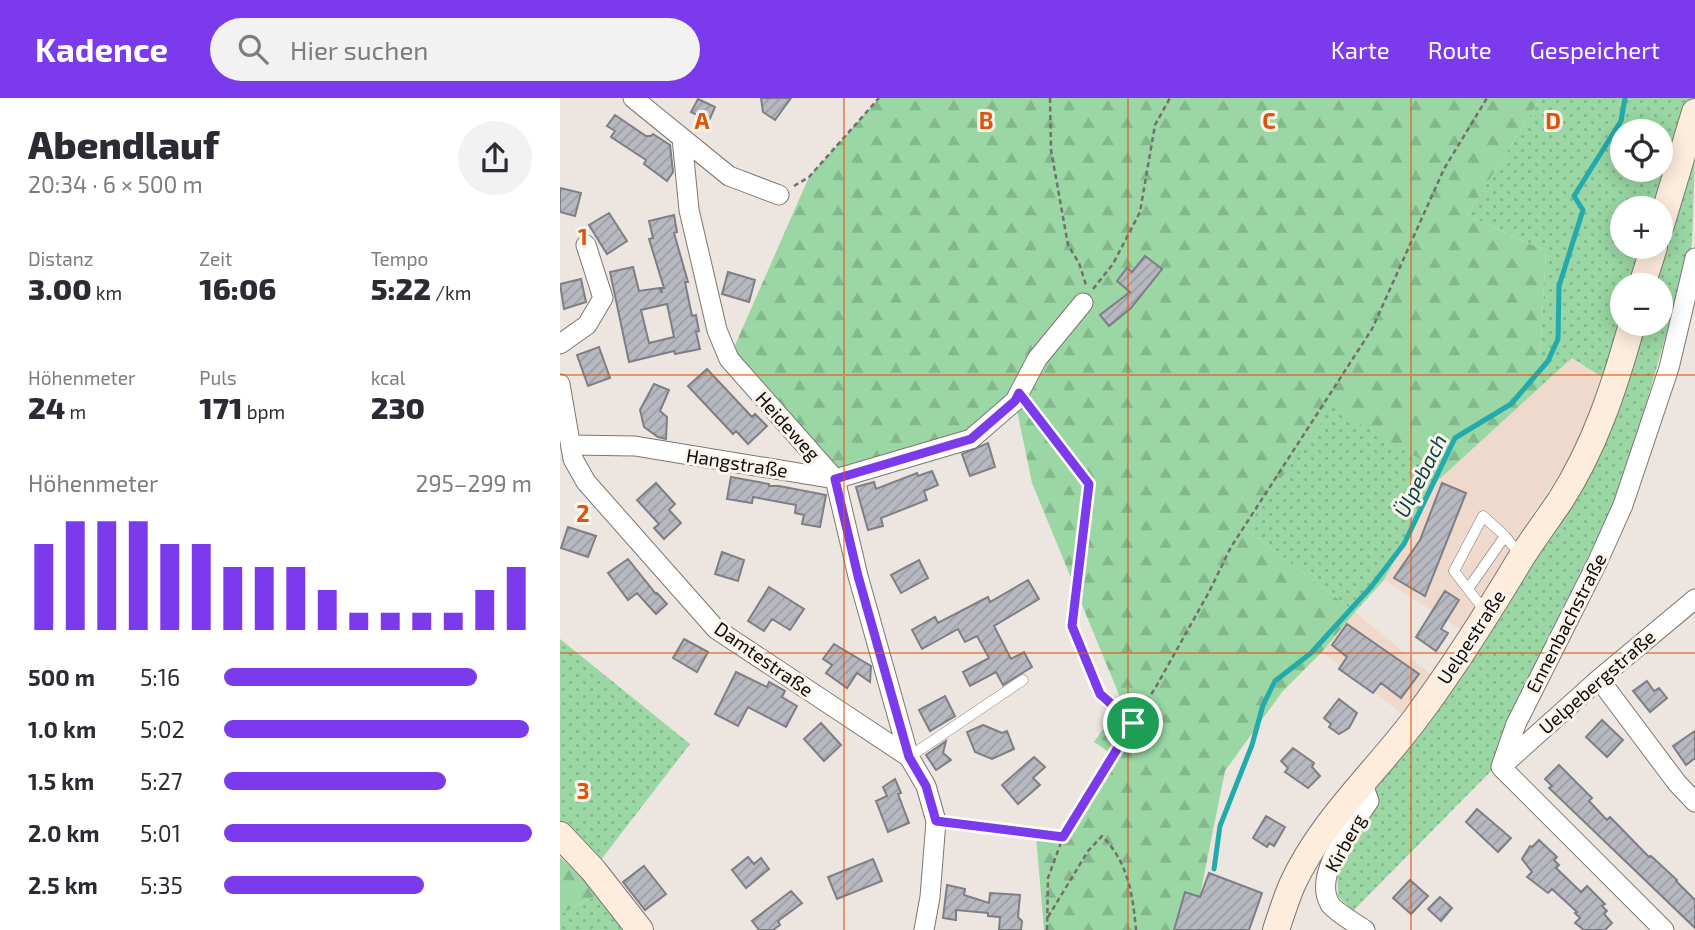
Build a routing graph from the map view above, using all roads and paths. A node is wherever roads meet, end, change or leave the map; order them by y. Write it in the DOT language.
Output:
graph roads {
  1 [pos="633,98"];
  2 [pos="879,98"];
  3 [pos="1050,98"];
  4 [pos="1170,98"];
  5 [pos="1487,98"];
  6 [pos="1695,113"];
  7 [pos="682,138"];
  8 [pos="779,195"];
  9 [pos="1669,196"];
  10 [pos="586,246"];
  11 [pos="1695,258"];
  12 [pos="1083,303"];
  13 [pos="1628,336"];
  14 [pos="560,344"];
  15 [pos="560,384"];
  16 [pos="1019,393"];
  17 [pos="566,441"];
  18 [pos="835,479"];
  19 [pos="1505,536"];
  20 [pos="1522,558"];
  21 [pos="1468,589"];
  22 [pos="1695,599"];
  23 [pos="1488,615"];
  24 [pos="1599,678"];
  25 [pos="1023,680"];
  26 [pos="1133,723"];
  27 [pos="909,757"];
  28 [pos="1501,767"];
  29 [pos="1362,782"];
  30 [pos="1695,802"];
  31 [pos="936,821"];
  32 [pos="560,835"];
  33 [pos="1063,837"];
  34 [pos="1047,919"];
  35 [pos="640,930"];
  36 [pos="924,930"];
  37 [pos="1047,930"];
  38 [pos="1136,930"];
  39 [pos="1276,930"];
  40 [pos="1365,930"];
  41 [pos="1664,930"];
  1 -- 7 [label="street"];
  2 -- 8 [label="path"];
  3 -- 12 [label="path"];
  4 -- 12 [label="path"];
  5 -- 26 [label="path"];
  6 -- 9 [label="main road"];
  7 -- 8 [label="street"];
  7 -- 18 [label="street, Heideweg"];
  10 -- 14 [label="street"];
  11 -- 28 [label="street, Ennenbachstraße"];
  12 -- 16 [label="street, Hangstraße"];
  13 -- 20 [label="main road, Uelpestraße"];
  15 -- 17 [label="street, Damtestraße"];
  16 -- 18 [label="street, Hangstraße"];
  16 -- 26 [label="path"];
  17 -- 18 [label="street, Hangstraße"];
  17 -- 27 [label="street, Damtestraße"];
  18 -- 27 [label="street, Heideweg"];
  19 -- 20 [label="lane"];
  19 -- 21 [label="lane"];
  19 -- 21 [label="lane"];
  20 -- 23 [label="main road, Uelpestraße"];
  21 -- 23 [label="lane"];
  22 -- 24 [label="street, Uelpebergstraße"];
  23 -- 29 [label="main road, Uelpestraße"];
  24 -- 28 [label="street, Uelpebergstraße"];
  24 -- 30 [label="street"];
  25 -- 27 [label="lane"];
  26 -- 33 [label="path"];
  27 -- 31 [label="street, Damtestraße"];
  28 -- 41 [label="street"];
  29 -- 39 [label="main road, Uelpestraße"];
  29 -- 40 [label="street, Kirberg"];
  31 -- 33 [label="path"];
  31 -- 36 [label="street, Damtestraße"];
  32 -- 35 [label="main road"];
  33 -- 34 [label="path"];
  34 -- 37 [label="path"];
  34 -- 38 [label="path"];
}
